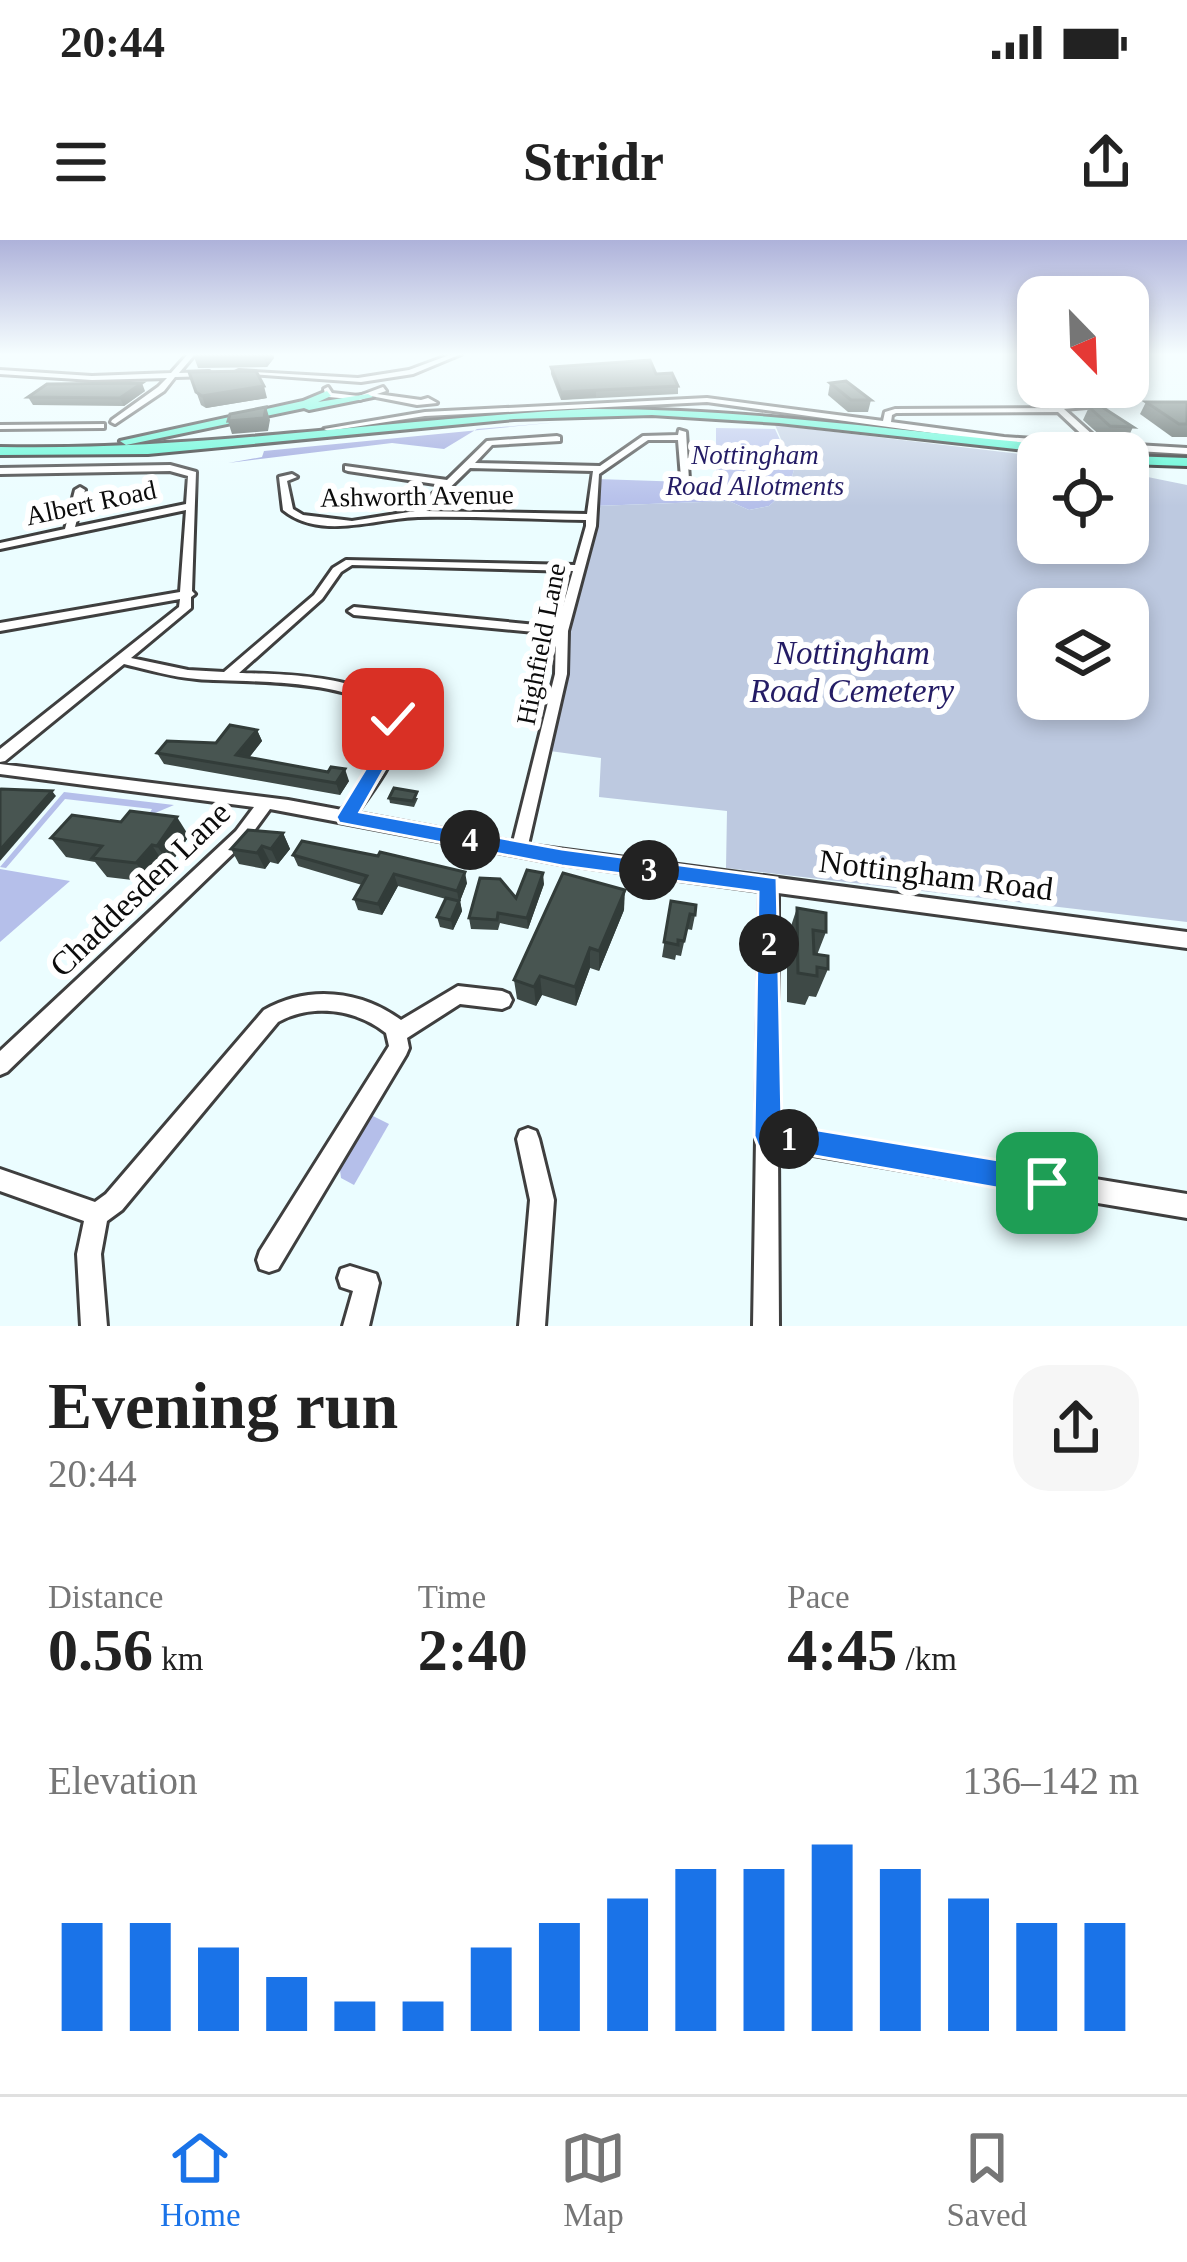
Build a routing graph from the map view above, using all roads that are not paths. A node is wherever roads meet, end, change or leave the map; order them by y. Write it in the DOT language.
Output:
graph roads {
  1 [pos="137,405"];
  2 [pos="303,405"];
  3 [pos="324,405"];
  4 [pos="417,405"];
  5 [pos="535,405"];
  6 [pos="741,405"];
  7 [pos="422,407"];
  8 [pos="1057,410"];
  9 [pos="887,425"];
  10 [pos="0,427"];
  11 [pos="1080,432"];
  12 [pos="328,433"];
  13 [pos="1017,440"];
  14 [pos="1017,442"];
  15 [pos="1017,450"];
  16 [pos="0,452"];
  17 [pos="1149,454"];
  18 [pos="1149,457"];
  19 [pos="1187,457"];
  20 [pos="466,464"];
  21 [pos="540,466"];
  22 [pos="88,468"];
  23 [pos="348,468"];
  24 [pos="598,468"];
  25 [pos="0,471"];
  26 [pos="292,477"];
  27 [pos="686,478"];
  28 [pos="446,483"];
  29 [pos="191,506"];
  30 [pos="418,514"];
  31 [pos="591,517"];
  32 [pos="69,532"];
  33 [pos="0,546"];
  34 [pos="578,568"];
  35 [pos="189,594"];
  36 [pos="354,611"];
  37 [pos="0,627"];
  38 [pos="562,631"];
  39 [pos="123,660"];
  40 [pos="226,677"];
  41 [pos="0,757"];
  42 [pos="0,769"];
  43 [pos="266,803"];
  44 [pos="346,817"];
  45 [pos="519,849"];
  46 [pos="770,885"];
  47 [pos="1187,937"];
  48 [pos="502,1000"];
  49 [pos="398,1033"];
  50 [pos="0,1065"];
  51 [pos="768,1136"];
  52 [pos="528,1139"];
  53 [pos="0,1180"];
  54 [pos="1187,1206"];
  55 [pos="97,1214"];
  56 [pos="268,1260"];
  57 [pos="350,1278"];
  58 [pos="94,1326"];
  59 [pos="356,1326"];
  60 [pos="532,1326"];
  61 [pos="766,1326"];
  1 -- 10 [label="street"];
  2 -- 16 [label="highway"];
  3 -- 12 [label="highway"];
  4 -- 7 [label="street"];
  5 -- 7 [label="street"];
  6 -- 9 [label="street"];
  7 -- 12 [label="street"];
  8 -- 9 [label="street"];
  8 -- 11 [label="street"];
  9 -- 13 [label="street"];
  12 -- 14 [label="highway"];
  12 -- 16 [label="highway"];
  15 -- 16 [label="highway"];
  17 -- 19 [label="street"];
  18 -- 19 [label="highway"];
  20 -- 21 [label="street"];
  20 -- 21 [label="street"];
  20 -- 28 [label="street"];
  21 -- 24 [label="street"];
  22 -- 25 [label="street"];
  22 -- 29 [label="street"];
  22 -- 32 [label="street"];
  23 -- 28 [label="street"];
  24 -- 27 [label="street"];
  24 -- 31 [label="street, Highfield Lane"];
  26 -- 30 [label="street, Ashworth Avenue"];
  28 -- 30 [label="street"];
  29 -- 32 [label="street, Albert Road"];
  29 -- 35 [label="street"];
  30 -- 31 [label="street, Ashworth Avenue"];
  31 -- 34 [label="street, Highfield Lane"];
  32 -- 33 [label="street, Albert Road"];
  34 -- 38 [label="street, Highfield Lane"];
  34 -- 40 [label="street"];
  35 -- 37 [label="street"];
  35 -- 39 [label="street"];
  36 -- 38 [label="street"];
  38 -- 45 [label="street, Highfield Lane"];
  39 -- 40 [label="street"];
  39 -- 41 [label="street"];
  40 -- 44 [label="street"];
  42 -- 43 [label="street, Nottingham Road"];
  43 -- 44 [label="street, Nottingham Road"];
  43 -- 50 [label="street, Chaddesden Lane"];
  44 -- 45 [label="street, Nottingham Road"];
  45 -- 46 [label="street, Nottingham Road"];
  46 -- 47 [label="street, Nottingham Road"];
  46 -- 51 [label="street"];
  48 -- 49 [label="street"];
  49 -- 55 [label="street"];
  49 -- 56 [label="street"];
  51 -- 54 [label="street"];
  51 -- 61 [label="street"];
  52 -- 60 [label="street"];
  53 -- 55 [label="street"];
  55 -- 58 [label="street"];
  57 -- 59 [label="street"];
}
